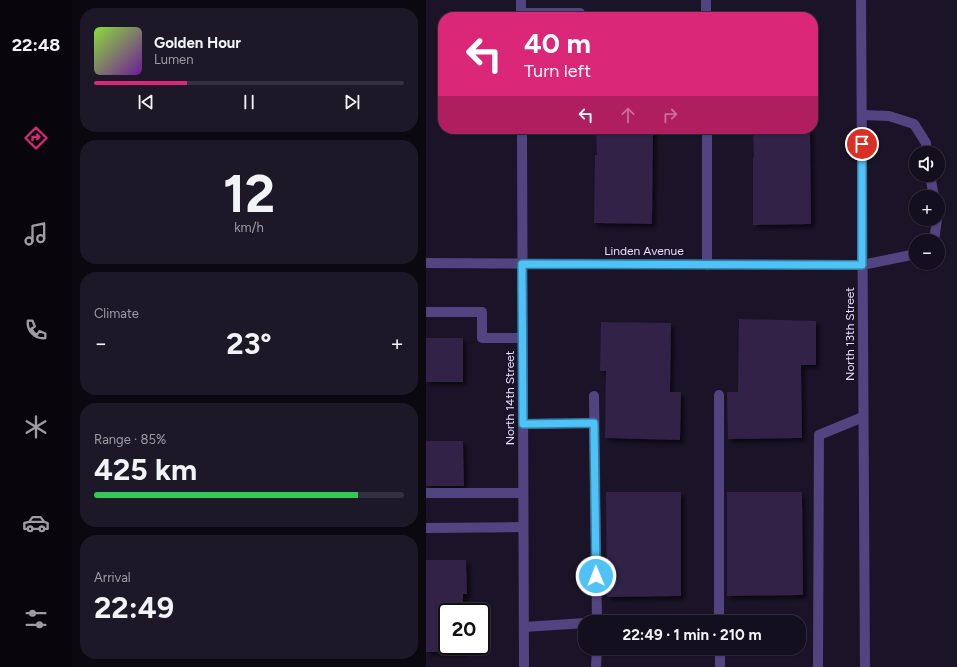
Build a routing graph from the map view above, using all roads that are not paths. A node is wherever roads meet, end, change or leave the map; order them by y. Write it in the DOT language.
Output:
graph roads {
  1 [pos="521,0"];
  2 [pos="706,0"];
  3 [pos="861,0"];
  4 [pos="521,12"];
  5 [pos="706,12"];
  6 [pos="862,115"];
  7 [pos="522,134"];
  8 [pos="707,134"];
  9 [pos="926,146"];
  10 [pos="909,255"];
  11 [pos="426,263"];
  12 [pos="522,264"];
  13 [pos="707,265"];
  14 [pos="862,265"];
  15 [pos="426,312"];
  16 [pos="522,338"];
  17 [pos="719,395"];
  18 [pos="594,396"];
  19 [pos="863,417"];
  20 [pos="594,423"];
  21 [pos="523,424"];
  22 [pos="426,493"];
  23 [pos="523,493"];
  24 [pos="523,527"];
  25 [pos="426,528"];
  26 [pos="596,615"];
  27 [pos="720,615"];
  28 [pos="578,623"];
  29 [pos="524,627"];
  30 [pos="596,655"];
  31 [pos="720,655"];
  32 [pos="524,667"];
  33 [pos="596,667"];
  34 [pos="720,667"];
  35 [pos="818,667"];
  36 [pos="865,667"];
  1 -- 4 [label="street"];
  2 -- 5 [label="street"];
  3 -- 6 [label="street, North 13th Street"];
  6 -- 9 [label="street"];
  6 -- 14 [label="street, North 13th Street"];
  7 -- 12 [label="street, North 14th Street"];
  8 -- 13 [label="street"];
  10 -- 14 [label="street, Linden Avenue"];
  11 -- 12 [label="street, Linden Avenue"];
  12 -- 13 [label="street, Linden Avenue"];
  12 -- 16 [label="street, North 14th Street"];
  13 -- 14 [label="street, Linden Avenue"];
  14 -- 19 [label="street, North 13th Street"];
  15 -- 16 [label="street"];
  16 -- 21 [label="street, North 14th Street"];
  17 -- 27 [label="street"];
  18 -- 20 [label="street"];
  19 -- 35 [label="street"];
  19 -- 36 [label="street, North 13th Street"];
  20 -- 21 [label="street"];
  20 -- 26 [label="street"];
  21 -- 23 [label="street, North 14th Street"];
  22 -- 23 [label="street"];
  23 -- 24 [label="street, North 14th Street"];
  24 -- 25 [label="street"];
  24 -- 29 [label="street, North 14th Street"];
  28 -- 29 [label="street"];
  29 -- 32 [label="street, North 14th Street"];
  30 -- 33 [label="street"];
  31 -- 34 [label="street"];
}
